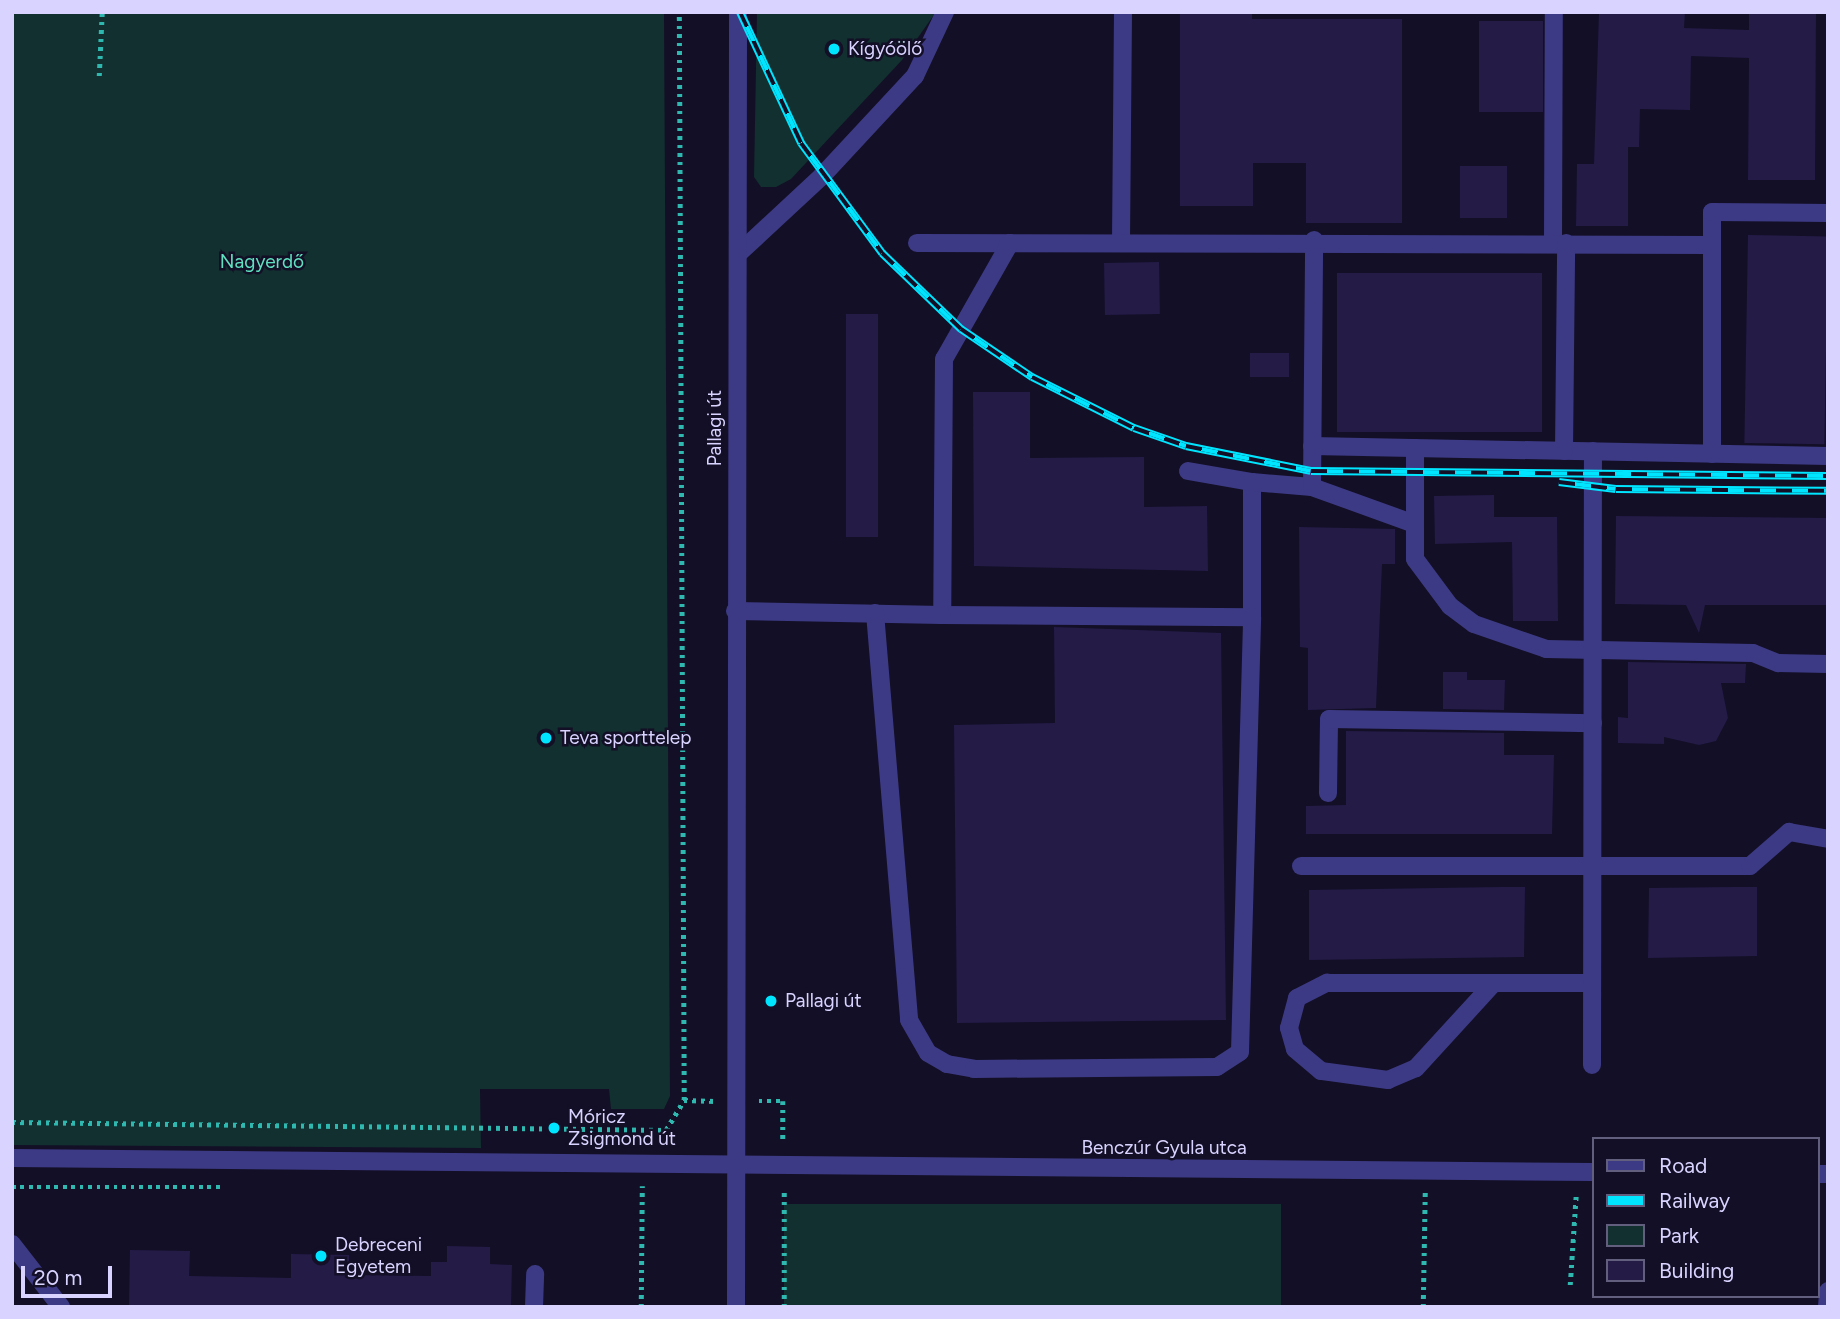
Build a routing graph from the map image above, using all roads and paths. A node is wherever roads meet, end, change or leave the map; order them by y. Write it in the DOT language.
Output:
graph roads {
  1 [pos="102,12"];
  2 [pos="679,12"];
  3 [pos="737,12"];
  4 [pos="945,12"];
  5 [pos="1122,12"];
  6 [pos="1554,12"];
  7 [pos="99,76"];
  8 [pos="1828,213"];
  9 [pos="1314,240"];
  10 [pos="1121,242"];
  11 [pos="1560,242"];
  12 [pos="917,243"];
  13 [pos="1010,243"];
  14 [pos="1712,245"];
  15 [pos="737,254"];
  16 [pos="1312,446"];
  17 [pos="1415,448"];
  18 [pos="1564,451"];
  19 [pos="1593,451"];
  20 [pos="1712,454"];
  21 [pos="1828,456"];
  22 [pos="1188,471"];
  23 [pos="1252,482"];
  24 [pos="1312,487"];
  25 [pos="1415,524"];
  26 [pos="735,611"];
  27 [pos="875,614"];
  28 [pos="942,615"];
  29 [pos="1252,617"];
  30 [pos="1593,651"];
  31 [pos="1828,664"];
  32 [pos="1593,723"];
  33 [pos="1328,793"];
  34 [pos="1828,839"];
  35 [pos="1592,865"];
  36 [pos="1301,866"];
  37 [pos="1592,983"];
  38 [pos="1492,985"];
  39 [pos="1592,1065"];
  40 [pos="12,1122"];
  41 [pos="666,1130"];
  42 [pos="12,1158"];
  43 [pos="666,1165"];
  44 [pos="734,1165"];
  45 [pos="1425,1171"];
  46 [pos="1585,1172"];
  47 [pos="784,1204"];
  48 [pos="12,1244"];
  49 [pos="20,1264"];
  50 [pos="535,1274"];
  51 [pos="1570,1285"];
  52 [pos="1828,1292"];
  53 [pos="61,1307"];
  54 [pos="534,1307"];
  55 [pos="642,1307"];
  56 [pos="736,1307"];
  57 [pos="784,1307"];
  58 [pos="1423,1307"];
  59 [pos="1827,1307"];
  1 -- 7 [label="path"];
  2 -- 41 [label="path"];
  3 -- 15 [label="street, Pallagi út"];
  4 -- 15 [label="street"];
  5 -- 10 [label="street"];
  6 -- 11 [label="street"];
  8 -- 14 [label="street"];
  9 -- 10 [label="street"];
  9 -- 11 [label="street"];
  9 -- 16 [label="street"];
  10 -- 13 [label="street"];
  11 -- 14 [label="street"];
  11 -- 18 [label="street"];
  12 -- 13 [label="street"];
  13 -- 28 [label="street"];
  14 -- 20 [label="street"];
  15 -- 26 [label="street, Pallagi út"];
  16 -- 17 [label="street"];
  16 -- 24 [label="street"];
  17 -- 18 [label="street"];
  17 -- 25 [label="street"];
  18 -- 19 [label="street"];
  19 -- 20 [label="street"];
  19 -- 30 [label="street"];
  20 -- 21 [label="street"];
  22 -- 23 [label="street"];
  23 -- 24 [label="street"];
  23 -- 29 [label="street"];
  24 -- 25 [label="street"];
  25 -- 30 [label="street"];
  26 -- 27 [label="street"];
  26 -- 44 [label="street, Pallagi út"];
  27 -- 28 [label="street"];
  27 -- 29 [label="street"];
  28 -- 29 [label="street"];
  30 -- 31 [label="street"];
  30 -- 32 [label="street"];
  32 -- 33 [label="street"];
  32 -- 35 [label="street"];
  34 -- 35 [label="street"];
  35 -- 36 [label="street"];
  35 -- 37 [label="street"];
  37 -- 38 [label="street"];
  37 -- 39 [label="street"];
  38 -- 38 [label="street"];
  40 -- 41 [label="path"];
  41 -- 43 [label="path"];
  42 -- 43 [label="street"];
  43 -- 44 [label="street"];
  43 -- 55 [label="path"];
  44 -- 45 [label="street, Benczúr Gyula utca"];
  44 -- 56 [label="street, Pallagi út"];
  45 -- 46 [label="street, Benczúr Gyula utca"];
  45 -- 58 [label="path"];
  46 -- 51 [label="path"];
  47 -- 57 [label="path"];
  48 -- 49 [label="street"];
  49 -- 53 [label="street"];
  50 -- 54 [label="street"];
  52 -- 59 [label="street"];
}
